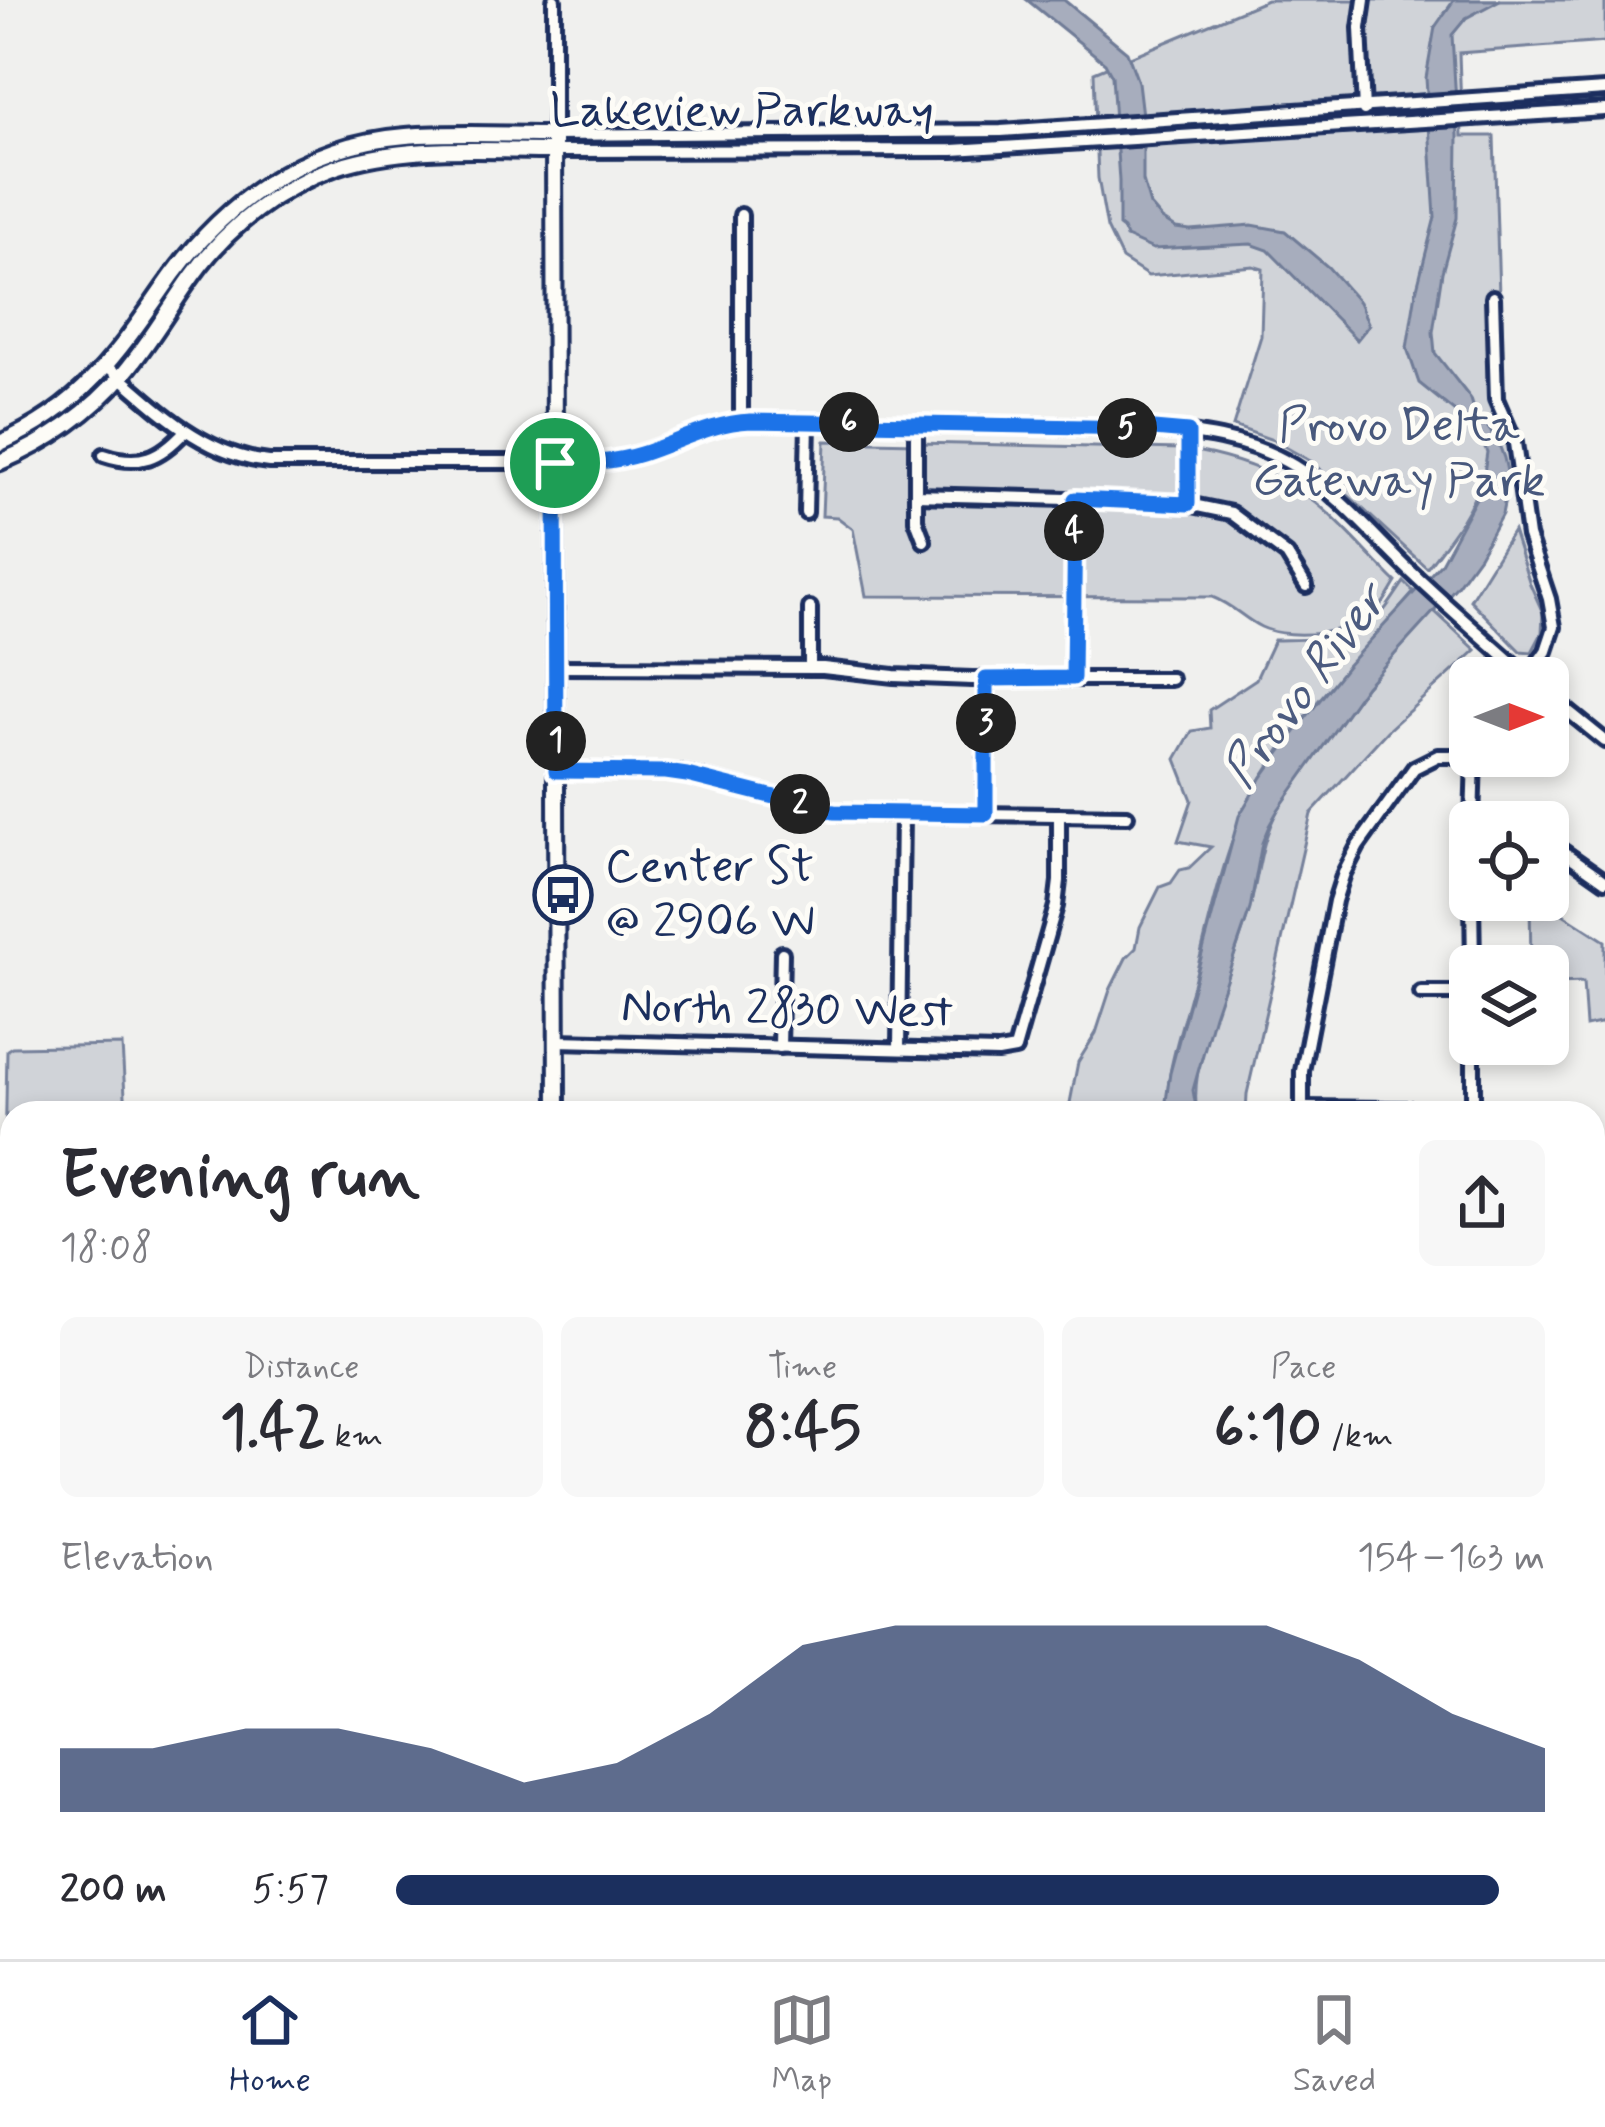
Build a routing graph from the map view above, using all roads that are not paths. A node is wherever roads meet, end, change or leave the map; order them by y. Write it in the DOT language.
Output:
graph roads {
  1 [pos="554,0"];
  2 [pos="1364,0"];
  3 [pos="1605,91"];
  4 [pos="1364,107"];
  5 [pos="1605,110"];
  6 [pos="1365,126"];
  7 [pos="554,143"];
  8 [pos="741,215"];
  9 [pos="1493,297"];
  10 [pos="107,366"];
  11 [pos="120,377"];
  12 [pos="740,421"];
  13 [pos="808,422"];
  14 [pos="916,424"];
  15 [pos="185,431"];
  16 [pos="1188,432"];
  17 [pos="0,443"];
  18 [pos="104,455"];
  19 [pos="0,462"];
  20 [pos="555,463"];
  21 [pos="916,495"];
  22 [pos="1075,499"];
  23 [pos="1188,504"];
  24 [pos="806,513"];
  25 [pos="924,541"];
  26 [pos="1306,586"];
  27 [pos="810,608"];
  28 [pos="1505,657"];
  29 [pos="1542,657"];
  30 [pos="556,667"];
  31 [pos="810,668"];
  32 [pos="1073,678"];
  33 [pos="986,679"];
  34 [pos="1171,679"];
  35 [pos="1569,712"];
  36 [pos="1605,741"];
  37 [pos="1449,756"];
  38 [pos="556,771"];
  39 [pos="902,814"];
  40 [pos="986,814"];
  41 [pos="1059,815"];
  42 [pos="1127,816"];
  43 [pos="1569,856"];
  44 [pos="1605,881"];
  45 [pos="782,953"];
  46 [pos="1421,993"];
  47 [pos="1449,993"];
  48 [pos="557,1041"];
  49 [pos="781,1047"];
  50 [pos="899,1048"];
  51 [pos="1473,1065"];
  52 [pos="557,1101"];
  53 [pos="1302,1101"];
  54 [pos="1473,1101"];
  1 -- 7 [label="street"];
  2 -- 4 [label="street"];
  3 -- 4 [label="street, Lakeview Parkway"];
  4 -- 6 [label="street"];
  4 -- 7 [label="street, Lakeview Parkway"];
  5 -- 6 [label="street, Lakeview Parkway"];
  6 -- 7 [label="street, Lakeview Parkway"];
  7 -- 10 [label="main road, Lakeview Parkway"];
  7 -- 11 [label="main road, Lakeview Parkway"];
  7 -- 20 [label="main road"];
  8 -- 12 [label="street"];
  9 -- 29 [label="street"];
  10 -- 11 [label="street"];
  10 -- 17 [label="main road, Lakeview Parkway"];
  11 -- 15 [label="street"];
  11 -- 19 [label="main road, Lakeview Parkway"];
  12 -- 13 [label="street"];
  12 -- 20 [label="street"];
  13 -- 14 [label="street"];
  13 -- 24 [label="street"];
  14 -- 16 [label="street"];
  14 -- 21 [label="street"];
  15 -- 18 [label="street"];
  15 -- 20 [label="street"];
  16 -- 23 [label="street"];
  16 -- 28 [label="street"];
  20 -- 30 [label="main road"];
  21 -- 22 [label="street"];
  21 -- 25 [label="street"];
  22 -- 23 [label="street"];
  22 -- 32 [label="street"];
  23 -- 26 [label="street"];
  27 -- 31 [label="street"];
  30 -- 31 [label="street"];
  30 -- 38 [label="main road"];
  31 -- 33 [label="street"];
  32 -- 33 [label="street"];
  32 -- 34 [label="street"];
  33 -- 40 [label="street"];
  35 -- 36 [label="street"];
  37 -- 53 [label="street"];
  38 -- 39 [label="street"];
  38 -- 48 [label="main road"];
  39 -- 40 [label="street"];
  39 -- 50 [label="street"];
  40 -- 41 [label="street"];
  41 -- 42 [label="street"];
  41 -- 50 [label="street, North 2830 West"];
  43 -- 44 [label="street"];
  45 -- 49 [label="street"];
  46 -- 47 [label="street"];
  48 -- 49 [label="street, North 2830 West"];
  48 -- 52 [label="main road"];
  49 -- 50 [label="street, North 2830 West"];
  51 -- 54 [label="street"];
}
